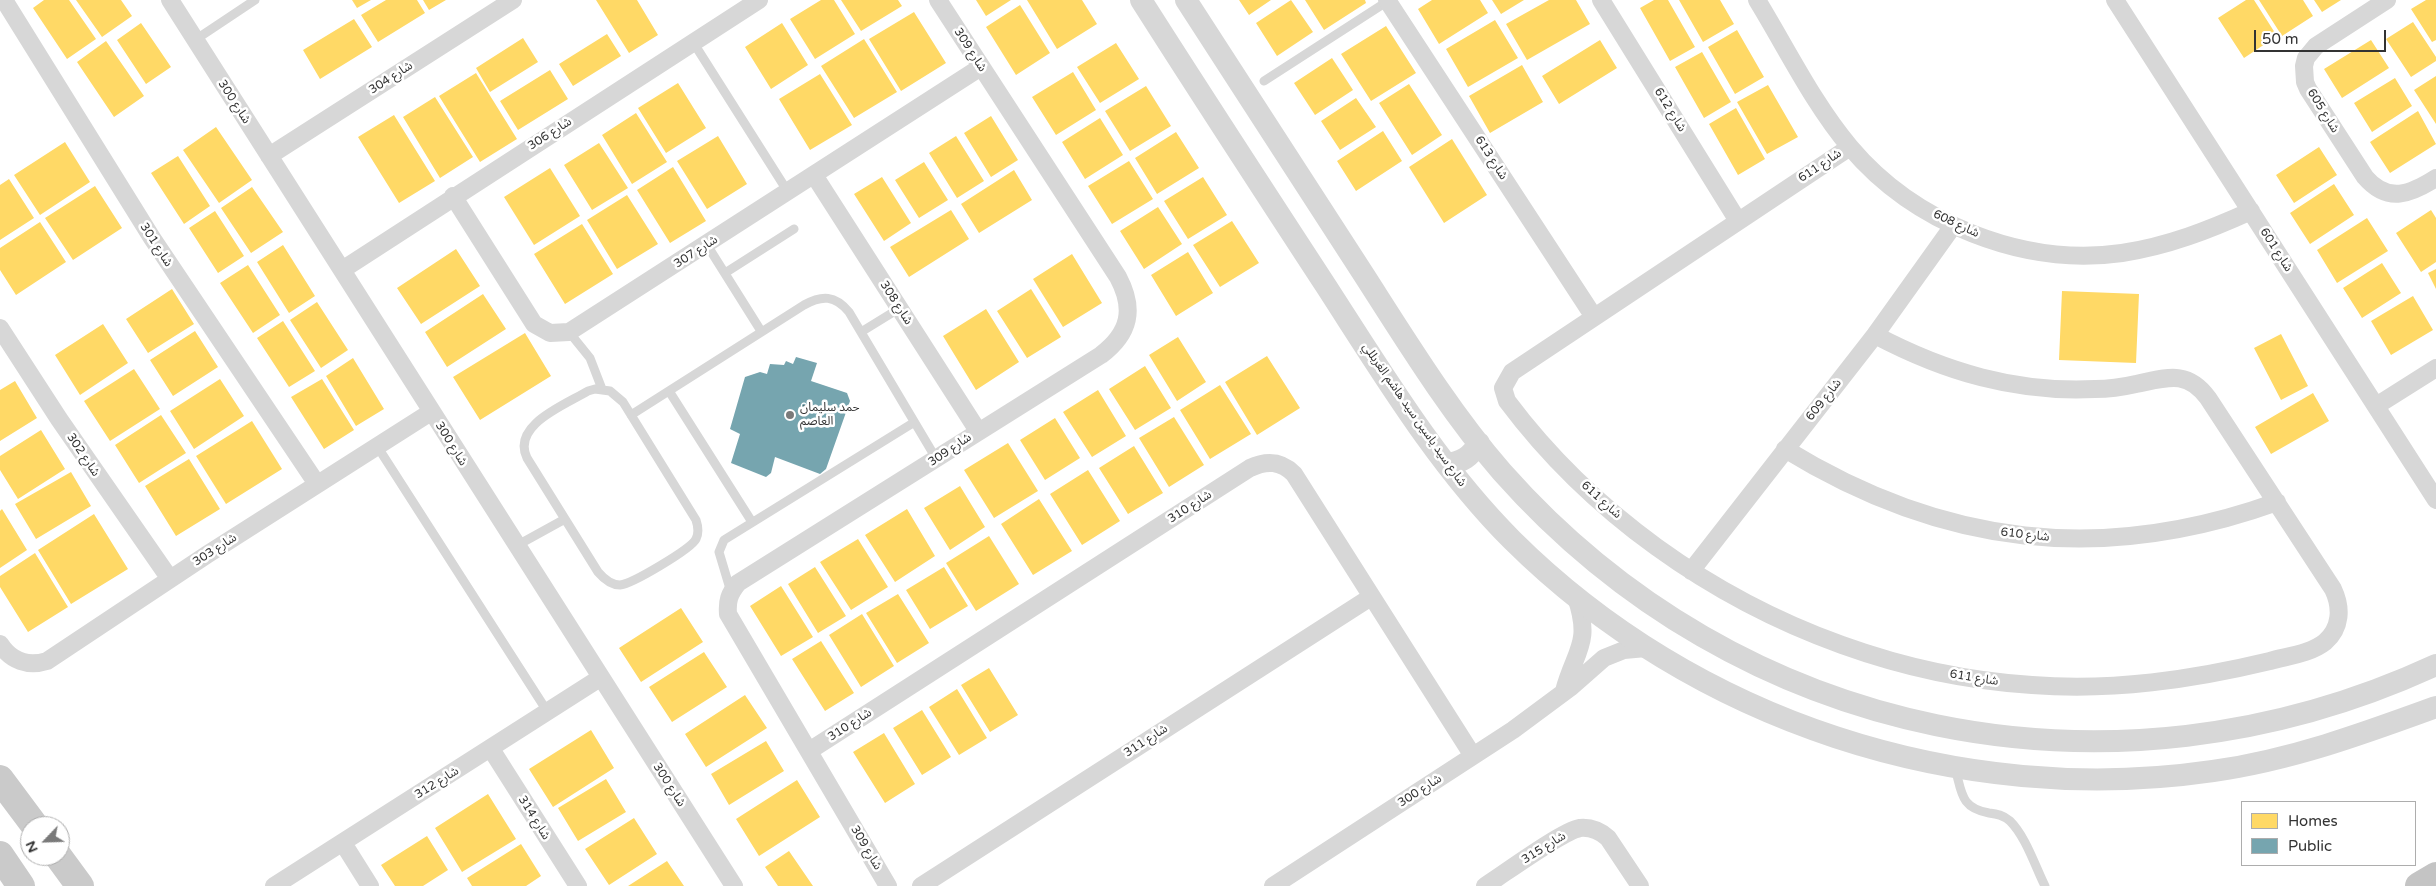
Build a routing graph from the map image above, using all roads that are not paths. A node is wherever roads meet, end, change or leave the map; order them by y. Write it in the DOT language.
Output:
graph roads {
  1 [pos="4,0"];
  2 [pos="170,0"];
  3 [pos="255,0"];
  4 [pos="513,0"];
  5 [pos="759,0"];
  6 [pos="938,0"];
  7 [pos="1141,0"];
  8 [pos="1186,0"];
  9 [pos="1388,0"];
  10 [pos="1601,0"];
  11 [pos="1757,0"];
  12 [pos="2116,0"];
  13 [pos="2387,0"];
  14 [pos="195,40"];
  15 [pos="693,42"];
  16 [pos="981,67"];
  17 [pos="1264,81"];
  18 [pos="1850,147"];
  19 [pos="269,156"];
  20 [pos="814,175"];
  21 [pos="2436,178"];
  22 [pos="788,192"];
  23 [pos="453,196"];
  24 [pos="2251,211"];
  25 [pos="1738,221"];
  26 [pos="1953,226"];
  27 [pos="794,229"];
  28 [pos="708,245"];
  29 [pos="342,270"];
  30 [pos="725,273"];
  31 [pos="900,308"];
  32 [pos="1594,317"];
  33 [pos="0,328"];
  34 [pos="761,331"];
  35 [pos="569,332"];
  36 [pos="861,332"];
  37 [pos="1875,335"];
  38 [pos="2436,368"];
  39 [pos="602,389"];
  40 [pos="669,391"];
  41 [pos="2376,406"];
  42 [pos="431,412"];
  43 [pos="631,415"];
  44 [pos="913,422"];
  45 [pos="978,431"];
  46 [pos="1479,443"];
  47 [pos="377,446"];
  48 [pos="1785,449"];
  49 [pos="937,460"];
  50 [pos="1446,464"];
  51 [pos="317,484"];
  52 [pos="2436,500"];
  53 [pos="2277,502"];
  54 [pos="565,519"];
  55 [pos="752,522"];
  56 [pos="516,546"];
  57 [pos="1691,571"];
  58 [pos="170,579"];
  59 [pos="731,592"];
  60 [pos="1371,597"];
  61 [pos="1576,597"];
  62 [pos="0,644"];
  63 [pos="1646,648"];
  64 [pos="2436,665"];
  65 [pos="600,678"];
  66 [pos="1563,691"];
  67 [pos="2436,707"];
  68 [pos="547,710"];
  69 [pos="491,749"];
  70 [pos="809,752"];
  71 [pos="1473,756"];
  72 [pos="1955,768"];
  73 [pos="0,779"];
  74 [pos="28,816"];
  75 [pos="343,844"];
  76 [pos="0,855"];
  77 [pos="65,866"];
  78 [pos="2436,876"];
  79 [pos="21,886"];
  80 [pos="80,886"];
  81 [pos="274,886"];
  82 [pos="370,886"];
  83 [pos="578,886"];
  84 [pos="734,886"];
  85 [pos="888,886"];
  86 [pos="921,886"];
  87 [pos="1273,886"];
  88 [pos="1485,886"];
  89 [pos="1640,886"];
  90 [pos="2045,886"];
  91 [pos="2419,886"];
  1 -- 51 [label="street, شارع 301"];
  2 -- 14 [label="street, شارع 300"];
  3 -- 14 [label="lane"];
  4 -- 19 [label="street, شارع 304"];
  5 -- 15 [label="street, شارع 306"];
  6 -- 16 [label="street, شارع 309"];
  7 -- 50 [label="street, شارع سيد ياسين سيد هاشم الغربللي"];
  8 -- 46 [label="street"];
  9 -- 17 [label="lane"];
  9 -- 32 [label="street, شارع 613"];
  10 -- 25 [label="street, شارع 612"];
  11 -- 18 [label="street, شارع 608"];
  12 -- 24 [label="street, شارع 601"];
  13 -- 21 [label="street, شارع 605"];
  14 -- 19 [label="street, شارع 300"];
  15 -- 22 [label="lane"];
  15 -- 23 [label="street, شارع 306"];
  16 -- 20 [label="street, شارع 307"];
  16 -- 45 [label="street, شارع 309"];
  18 -- 25 [label="street, شارع 611"];
  18 -- 26 [label="street, شارع 608"];
  19 -- 29 [label="street, شارع 300"];
  20 -- 22 [label="street, شارع 307"];
  20 -- 31 [label="street, شارع 308"];
  22 -- 28 [label="street, شارع 307"];
  23 -- 29 [label="street, شارع 306"];
  23 -- 35 [label="street"];
  24 -- 26 [label="street, شارع 608"];
  24 -- 41 [label="street, شارع 601"];
  25 -- 32 [label="street, شارع 611"];
  26 -- 37 [label="street, شارع 609"];
  27 -- 30 [label="lane"];
  28 -- 30 [label="lane"];
  28 -- 35 [label="street, شارع 307"];
  29 -- 42 [label="street, شارع 300"];
  30 -- 34 [label="lane"];
  31 -- 36 [label="lane"];
  31 -- 45 [label="street, شارع 308"];
  32 -- 57 [label="street, شارع 611"];
  33 -- 58 [label="street, شارع 302"];
  34 -- 36 [label="lane"];
  34 -- 40 [label="lane"];
  35 -- 39 [label="lane"];
  36 -- 44 [label="lane"];
  37 -- 48 [label="street, شارع 609"];
  37 -- 53 [label="street, شارع 611"];
  38 -- 41 [label="street"];
  39 -- 43 [label="lane"];
  39 -- 54 [label="lane"];
  40 -- 43 [label="lane"];
  40 -- 55 [label="lane"];
  41 -- 52 [label="street, شارع 601"];
  42 -- 47 [label="street, شارع 303"];
  42 -- 56 [label="street, شارع 300"];
  43 -- 54 [label="lane"];
  44 -- 49 [label="lane"];
  44 -- 55 [label="lane"];
  45 -- 49 [label="street, شارع 309"];
  46 -- 50 [label="street"];
  46 -- 64 [label="street"];
  47 -- 51 [label="street, شارع 303"];
  47 -- 68 [label="lane"];
  48 -- 53 [label="street, شارع 610"];
  48 -- 57 [label="street, شارع 609"];
  49 -- 59 [label="street, شارع 309"];
  50 -- 61 [label="street, شارع سيد ياسين سيد هاشم الغربللي"];
  51 -- 58 [label="street, شارع 303"];
  53 -- 57 [label="street, شارع 611"];
  54 -- 56 [label="lane"];
  55 -- 59 [label="lane"];
  56 -- 65 [label="street, شارع 300"];
  58 -- 62 [label="street, شارع 303"];
  59 -- 70 [label="street, شارع 309"];
  60 -- 70 [label="street, شارع 310"];
  60 -- 71 [label="street, شارع 310"];
  60 -- 86 [label="street, شارع 311"];
  61 -- 63 [label="street, شارع سيد ياسين سيد هاشم الغربللي"];
  61 -- 66 [label="street, شارع 300"];
  63 -- 66 [label="street, شارع 300"];
  63 -- 72 [label="street, شارع سيد ياسين سيد هاشم الغربللي"];
  65 -- 68 [label="street, شارع 312"];
  65 -- 84 [label="street, شارع 300"];
  66 -- 71 [label="street, شارع 300"];
  67 -- 72 [label="street, شارع سيد ياسين سيد هاشم الغربللي"];
  68 -- 69 [label="street, شارع 312"];
  69 -- 75 [label="street, شارع 312"];
  69 -- 83 [label="street, شارع 314"];
  70 -- 85 [label="street, شارع 309"];
  71 -- 87 [label="street, شارع 300"];
  72 -- 90 [label="lane"];
  73 -- 74 [label="main road"];
  75 -- 81 [label="street, شارع 312"];
  75 -- 82 [label="street"];
  76 -- 79 [label="main road"];
  77 -- 80 [label="main road"];
  78 -- 91 [label="highway"];
  88 -- 89 [label="street, شارع 315"];
}
